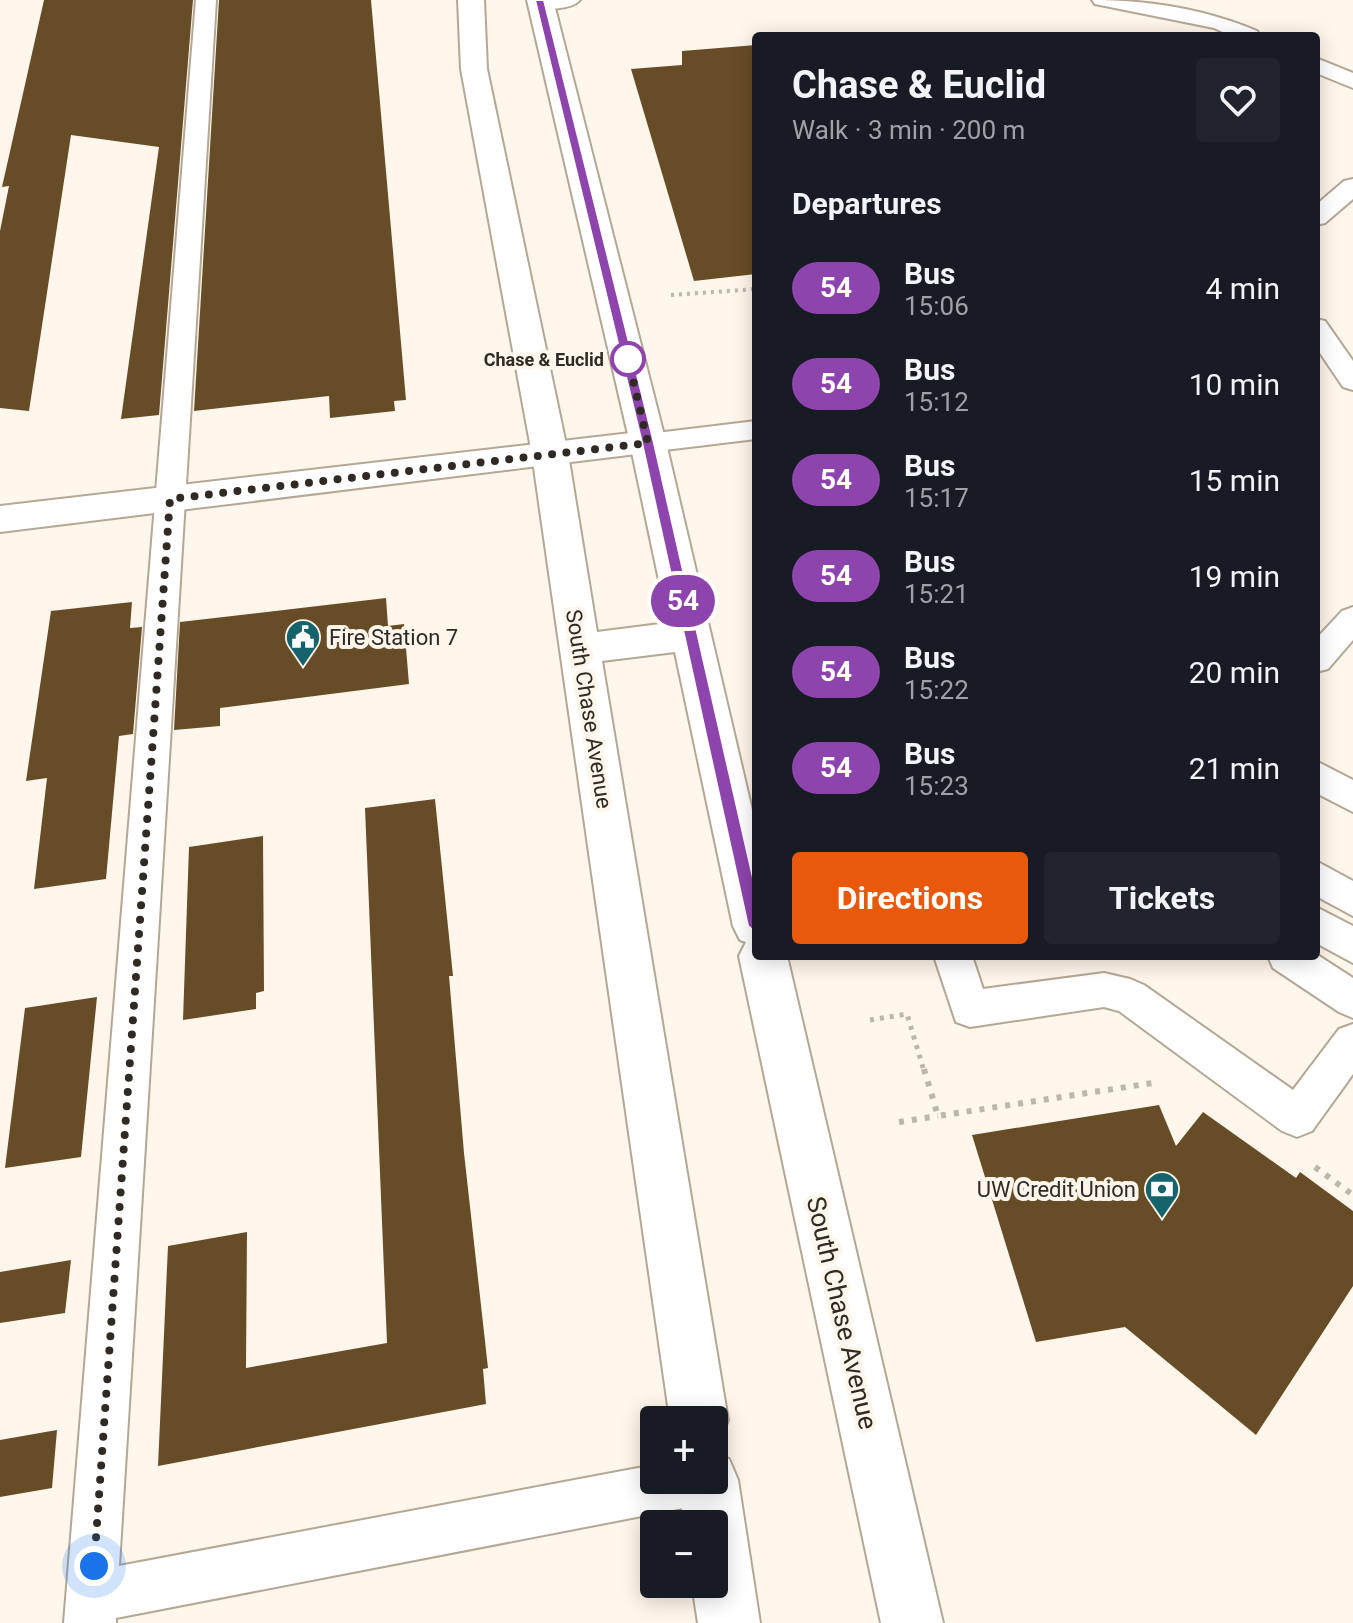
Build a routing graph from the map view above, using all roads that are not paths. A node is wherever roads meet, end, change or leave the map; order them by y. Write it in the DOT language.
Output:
graph roads {
  1 [pos="206,0"];
  2 [pos="570,0"];
  3 [pos="1102,0"];
  4 [pos="540,1"];
  5 [pos="472,4"];
  6 [pos="1240,32"];
  7 [pos="1320,67"];
  8 [pos="1353,81"];
  9 [pos="1353,186"];
  10 [pos="1320,215"];
  11 [pos="1320,332"];
  12 [pos="1345,361"];
  13 [pos="1353,381"];
  14 [pos="752,430"];
  15 [pos="648,443"];
  16 [pos="550,454"];
  17 [pos="170,499"];
  18 [pos="0,519"];
  19 [pos="1353,619"];
  20 [pos="691,635"];
  21 [pos="580,649"];
  22 [pos="1320,656"];
  23 [pos="1320,777"];
  24 [pos="1353,798"];
  25 [pos="1320,879"];
  26 [pos="1353,900"];
  27 [pos="752,908"];
  28 [pos="1320,925"];
  29 [pos="1353,946"];
  30 [pos="764,960"];
  31 [pos="954,960"];
  32 [pos="1293,960"];
  33 [pos="1353,1000"];
  34 [pos="1353,1042"];
  35 [pos="697,1406"];
  36 [pos="640,1494"];
  37 [pos="708,1494"];
  38 [pos="90,1610"];
  39 [pos="729,1623"];
  40 [pos="912,1623"];
  1 -- 17 [label="lane"];
  2 -- 4 [label="lane"];
  3 -- 6 [label="lane"];
  4 -- 5 [label="main road"];
  4 -- 15 [label="main road"];
  5 -- 16 [label="main road, South Chase Avenue"];
  7 -- 8 [label="lane"];
  9 -- 10 [label="lane"];
  11 -- 12 [label="lane"];
  12 -- 13 [label="lane"];
  14 -- 15 [label="lane"];
  15 -- 16 [label="main road"];
  15 -- 20 [label="main road"];
  16 -- 17 [label="main road"];
  16 -- 21 [label="main road, South Chase Avenue"];
  17 -- 18 [label="main road"];
  17 -- 38 [label="lane"];
  19 -- 22 [label="lane"];
  20 -- 21 [label="main road"];
  20 -- 27 [label="main road"];
  21 -- 35 [label="main road, South Chase Avenue"];
  23 -- 24 [label="lane"];
  25 -- 26 [label="lane"];
  28 -- 29 [label="lane"];
  30 -- 40 [label="main road, South Chase Avenue"];
  31 -- 34 [label="lane"];
  32 -- 33 [label="lane"];
  36 -- 38 [label="lane"];
  37 -- 39 [label="main road"];
}
